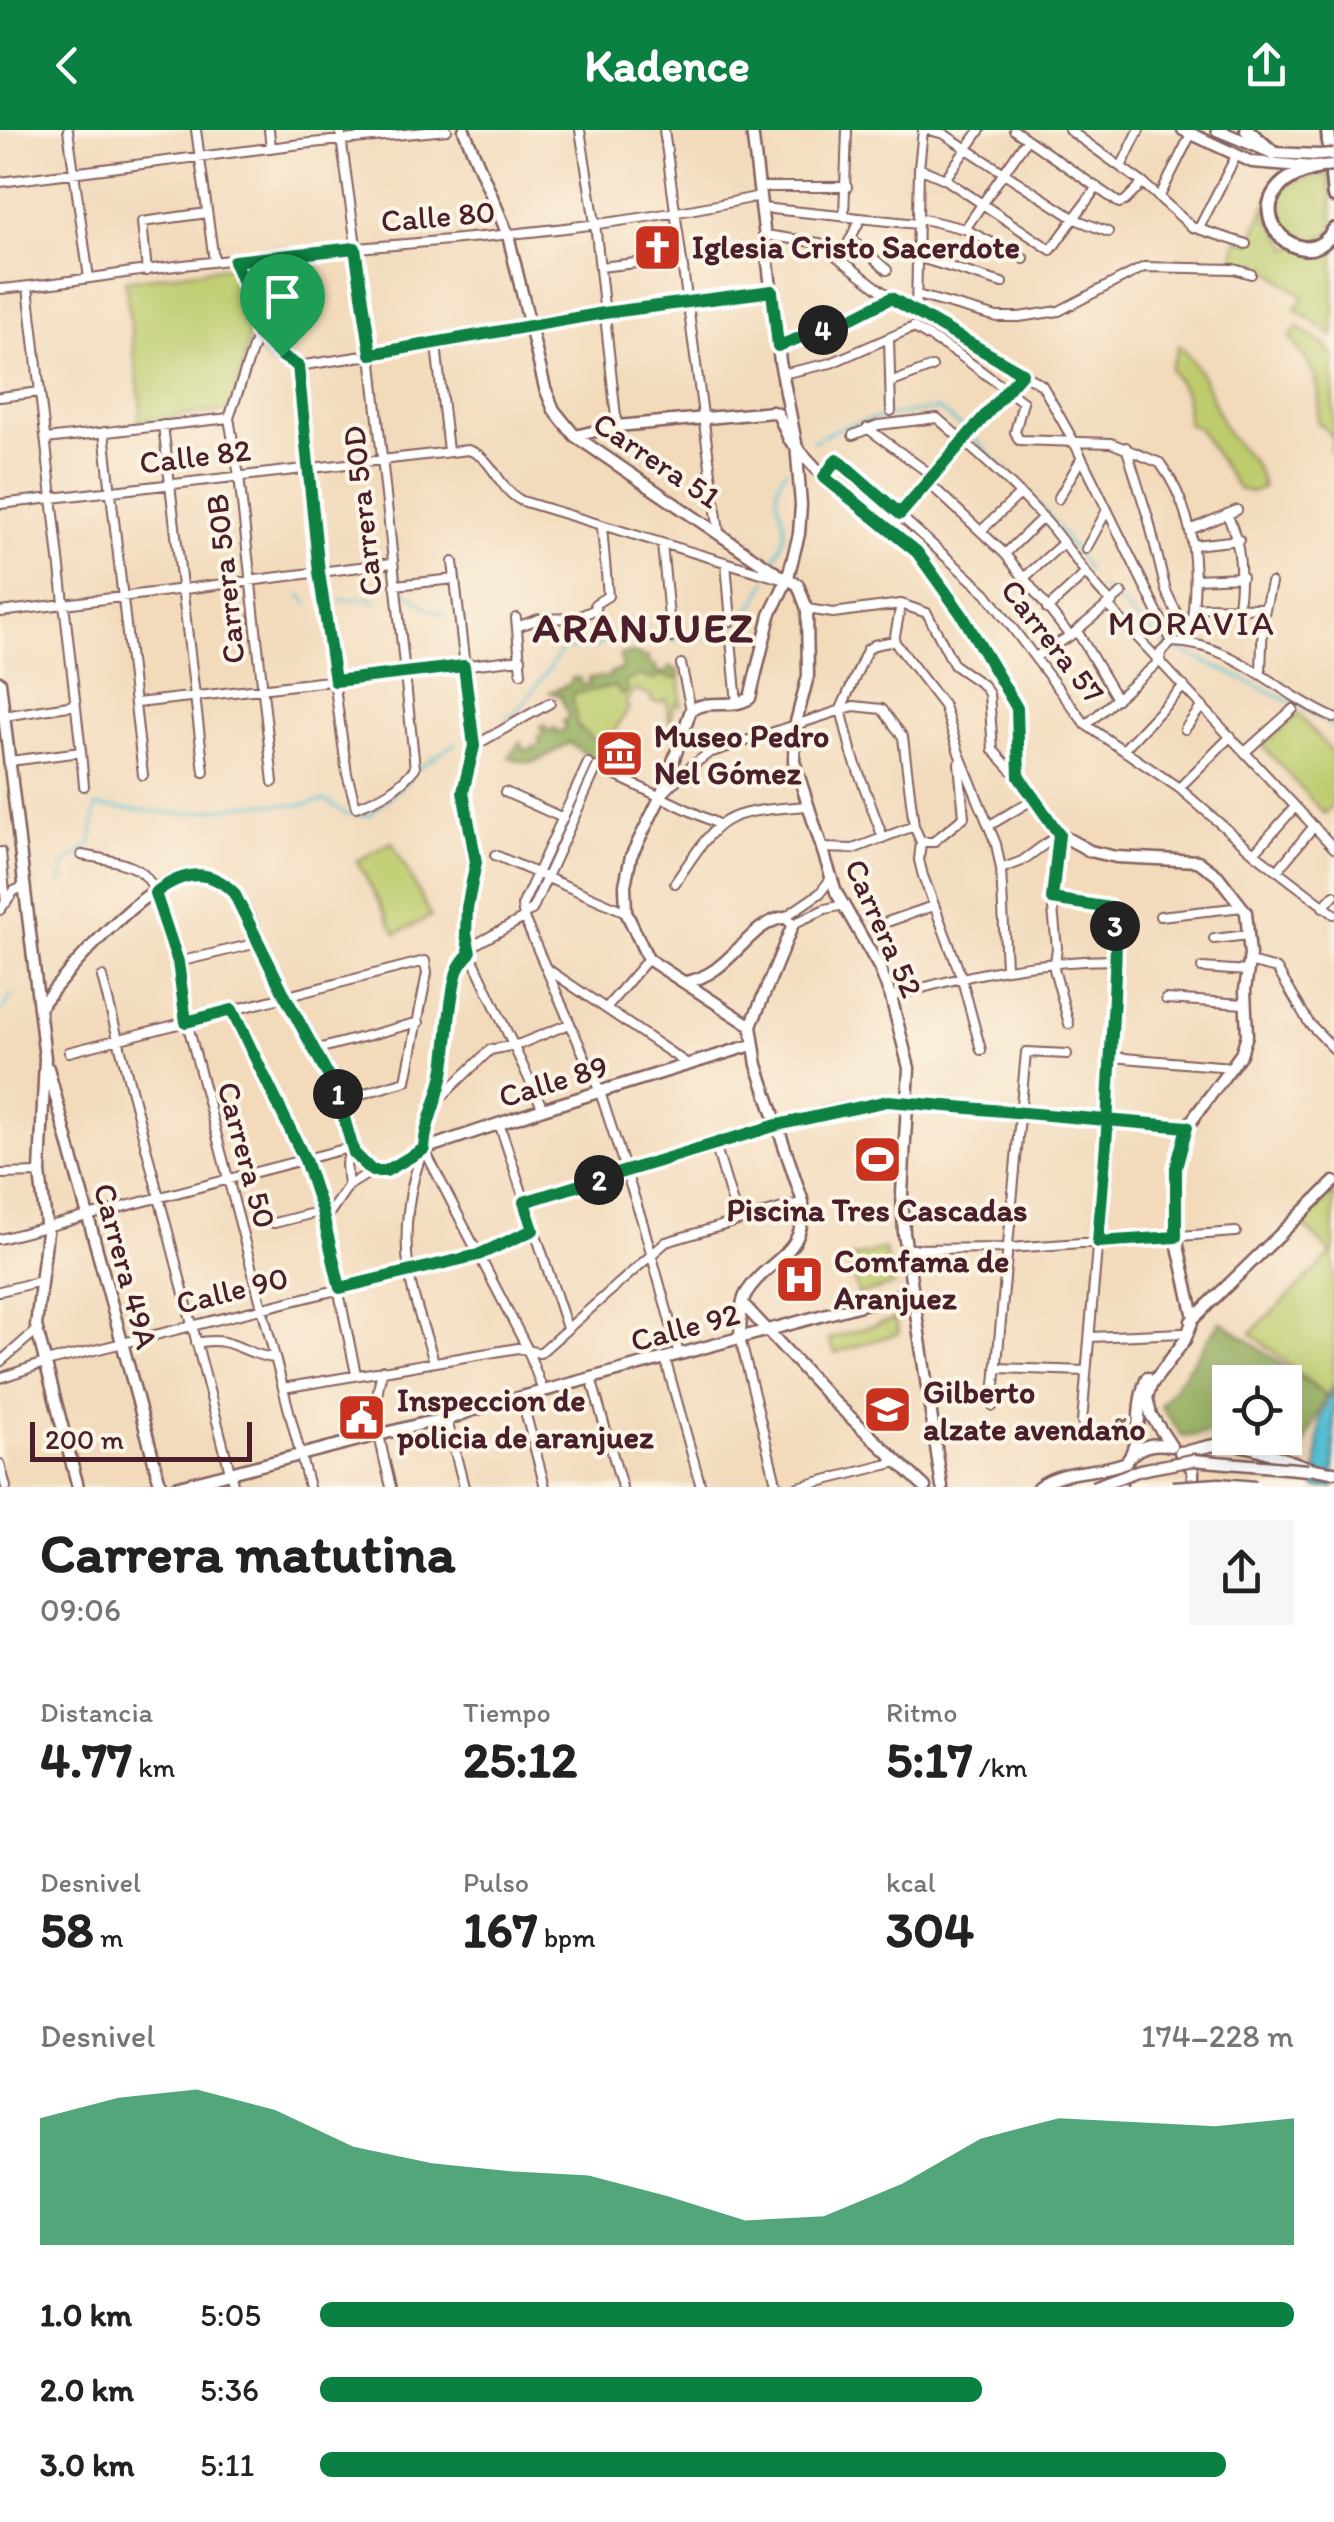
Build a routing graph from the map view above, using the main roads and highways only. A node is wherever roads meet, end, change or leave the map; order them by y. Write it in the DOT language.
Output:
graph roads {
  1 [pos="1247,130"];
  2 [pos="1328,130"];
  3 [pos="1273,153"];
  4 [pos="1325,163"];
  5 [pos="1334,196"];
  6 [pos="1334,230"];
  1 -- 3 [label="highway"];
  2 -- 5 [label="highway"];
  4 -- 6 [label="highway"];
}
